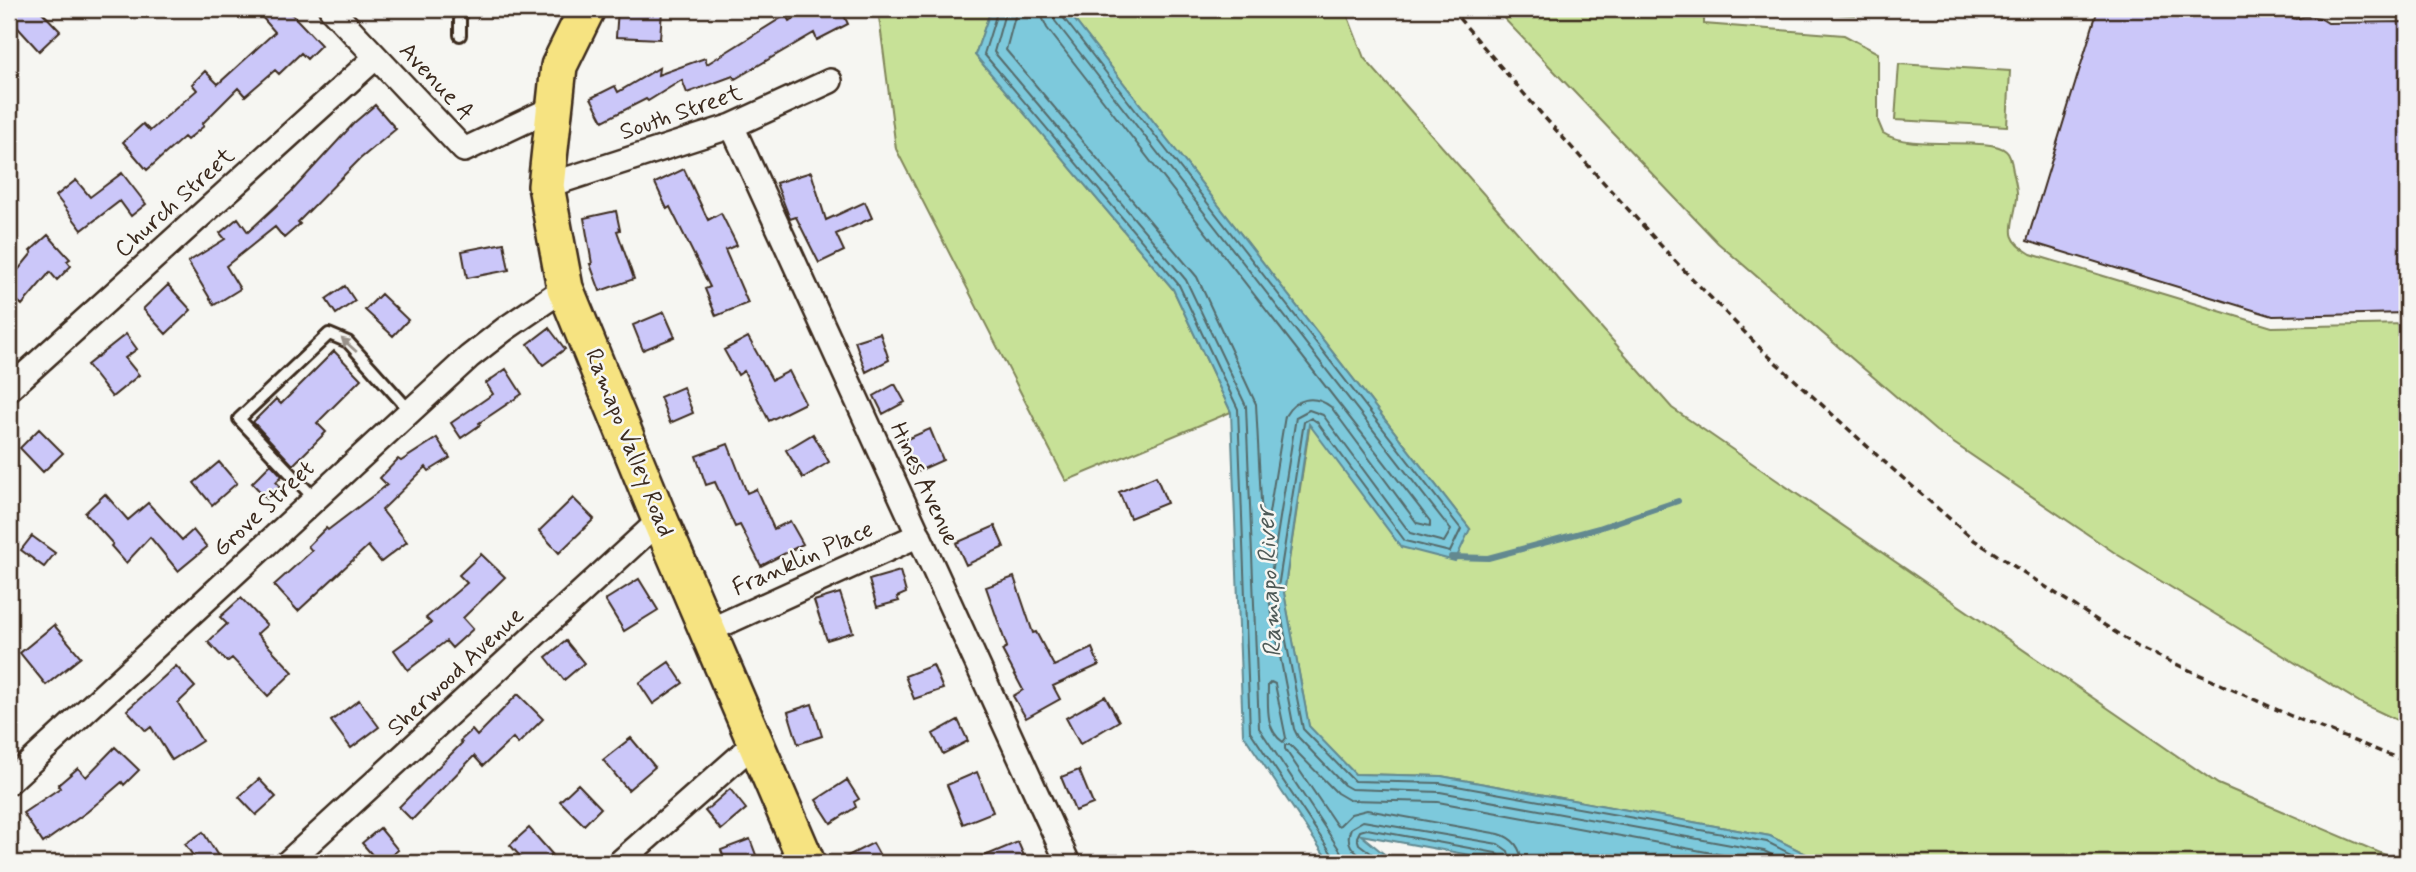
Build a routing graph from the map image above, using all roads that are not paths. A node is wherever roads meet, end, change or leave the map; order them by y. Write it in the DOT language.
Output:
graph roads {
  1 [pos="331,9"];
  2 [pos="460,9"];
  3 [pos="587,9"];
  4 [pos="460,35"];
  5 [pos="376,57"];
  6 [pos="830,81"];
  7 [pos="553,108"];
  8 [pos="732,126"];
  9 [pos="546,186"];
  10 [pos="565,288"];
  11 [pos="9,389"];
  12 [pos="409,410"];
  13 [pos="314,498"];
  14 [pos="660,520"];
  15 [pos="919,536"];
  16 [pos="708,631"];
  17 [pos="756,742"];
  18 [pos="9,782"];
  19 [pos="287,863"];
  20 [pos="619,863"];
  21 [pos="807,863"];
  22 [pos="1068,863"];
  1 -- 5 [label="street, Avenue A"];
  2 -- 4 [label="lane"];
  3 -- 7 [label="main road, Ramapo Valley Road"];
  5 -- 7 [label="street, Avenue A"];
  5 -- 11 [label="street, Church Street"];
  6 -- 8 [label="street, South Street"];
  7 -- 9 [label="main road, Ramapo Valley Road"];
  8 -- 9 [label="street, South Street"];
  8 -- 15 [label="street, Hines Avenue"];
  9 -- 10 [label="main road, Ramapo Valley Road"];
  10 -- 12 [label="street, Grove Street"];
  10 -- 14 [label="main road, Ramapo Valley Road"];
  12 -- 13 [label="street, Grove Street"];
  12 -- 13 [label="lane, one-way"];
  13 -- 18 [label="street, Grove Street"];
  14 -- 16 [label="main road, Ramapo Valley Road"];
  14 -- 19 [label="street, Sherwood Avenue"];
  15 -- 16 [label="street, Franklin Place"];
  15 -- 22 [label="street, Hines Avenue"];
  16 -- 17 [label="main road, Ramapo Valley Road"];
  17 -- 20 [label="street"];
  17 -- 21 [label="main road, Ramapo Valley Road"];
}
